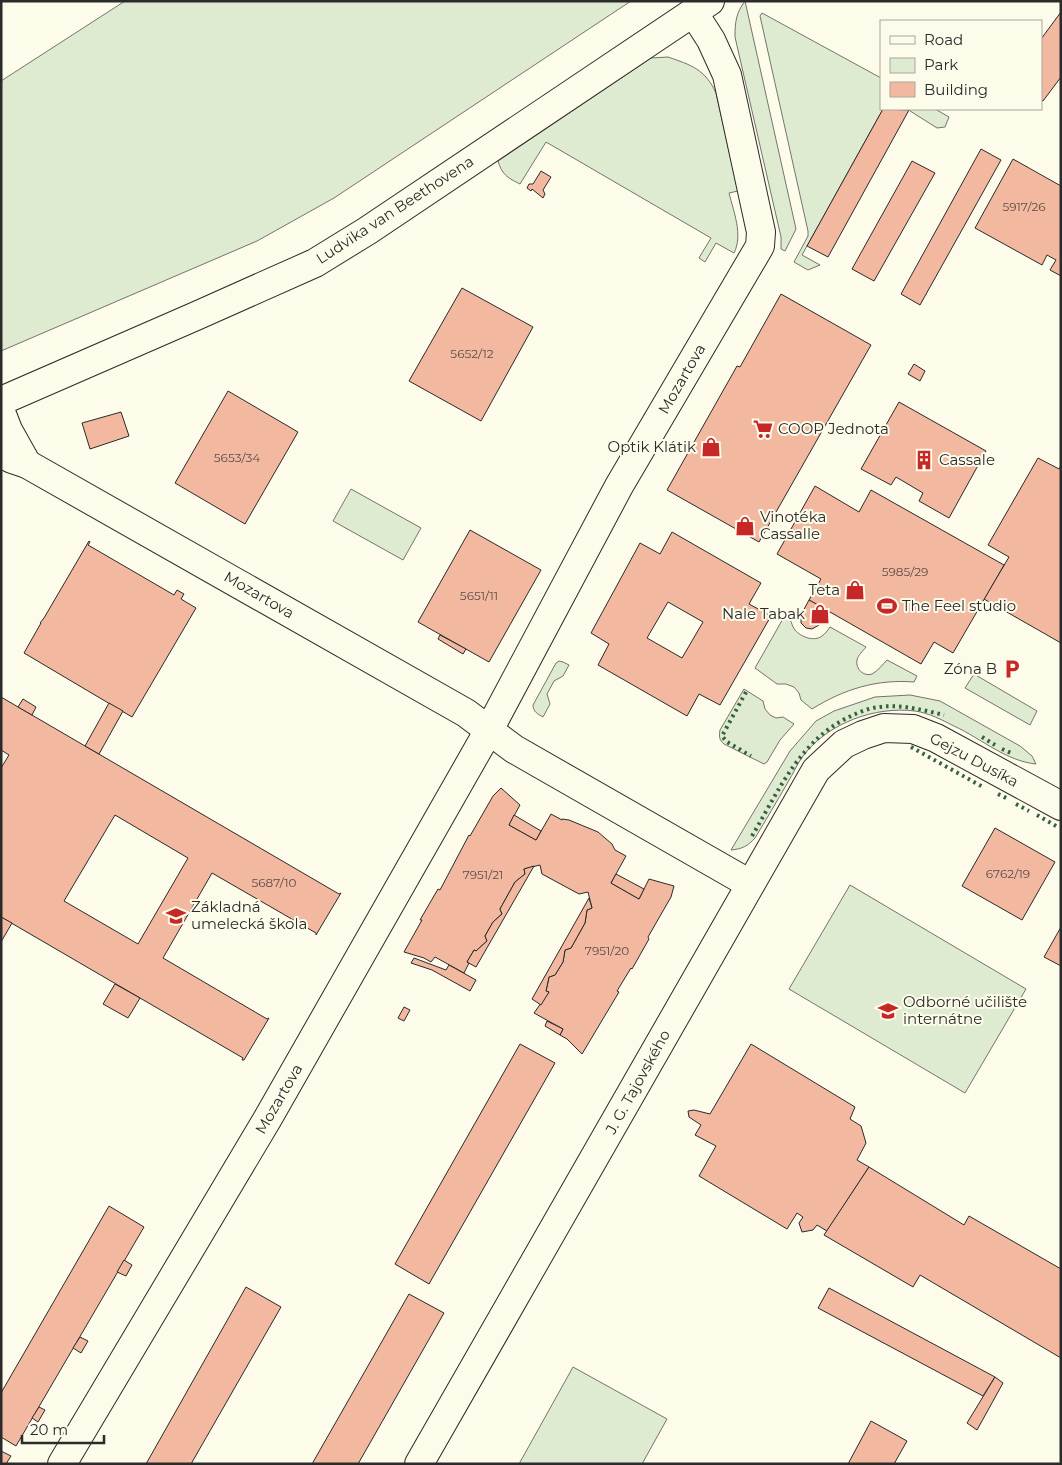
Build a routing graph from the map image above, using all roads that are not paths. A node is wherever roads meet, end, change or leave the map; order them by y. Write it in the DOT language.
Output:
graph roads {
  1 [pos="702,7"];
  2 [pos="1,401"];
  3 [pos="1,412"];
  4 [pos="1,453"];
  5 [pos="27,464"];
  6 [pos="884,728"];
  7 [pos="489,730"];
  8 [pos="1061,806"];
  9 [pos="750,884"];
  10 [pos="62,1464"];
  11 [pos="419,1464"];
  1 -- 2 [label="street, Ludvika van Beethovena"];
  1 -- 7 [label="street, Mozartova"];
  3 -- 5 [label="street"];
  4 -- 5 [label="street, Mozartova"];
  5 -- 7 [label="street, Mozartova"];
  6 -- 8 [label="street, Gejzu Dusíka"];
  6 -- 9 [label="street, J. G. Tajovského"];
  7 -- 9 [label="street"];
  7 -- 10 [label="street, Mozartova"];
  9 -- 11 [label="street, J. G. Tajovského"];
}
